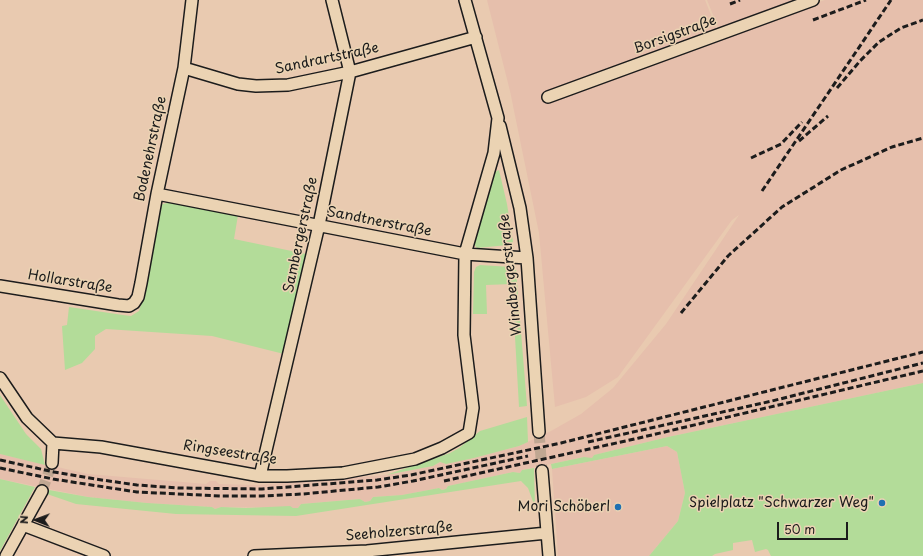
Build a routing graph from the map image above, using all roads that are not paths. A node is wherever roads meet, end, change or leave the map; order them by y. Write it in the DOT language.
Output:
graph roads {
  1 [pos="192,0"];
  2 [pos="332,0"];
  3 [pos="465,0"];
  4 [pos="813,0"];
  5 [pos="476,38"];
  6 [pos="184,68"];
  7 [pos="350,72"];
  8 [pos="548,97"];
  9 [pos="498,118"];
  10 [pos="157,194"];
  11 [pos="319,225"];
  12 [pos="466,254"];
  13 [pos="527,258"];
  14 [pos="0,286"];
  15 [pos="134,304"];
  16 [pos="0,378"];
  17 [pos="539,432"];
  18 [pos="53,443"];
  19 [pos="52,463"];
  20 [pos="542,471"];
  21 [pos="260,476"];
  22 [pos="42,491"];
  23 [pos="23,525"];
  24 [pos="547,533"];
  25 [pos="6,556"];
  26 [pos="104,556"];
  27 [pos="254,556"];
  28 [pos="549,556"];
  1 -- 6 [label="street, Bodenehrstraße"];
  2 -- 7 [label="street, Sambergerstraße"];
  3 -- 5 [label="street, Windbergerstraße"];
  4 -- 8 [label="street, Borsigstraße"];
  5 -- 7 [label="street, Sandrartstraße"];
  5 -- 9 [label="street, Windbergerstraße"];
  6 -- 7 [label="street, Sandrartstraße"];
  6 -- 10 [label="street, Bodenehrstraße"];
  7 -- 11 [label="street, Sambergerstraße"];
  9 -- 12 [label="street"];
  9 -- 13 [label="street, Windbergerstraße"];
  10 -- 11 [label="street, Sandtnerstraße"];
  10 -- 15 [label="street, Bodenehrstraße"];
  11 -- 12 [label="street, Sandtnerstraße"];
  11 -- 21 [label="street, Sambergerstraße"];
  12 -- 13 [label="street, Sandtnerstraße"];
  12 -- 21 [label="street, Ringseestraße"];
  13 -- 17 [label="street, Windbergerstraße"];
  14 -- 15 [label="street, Hollarstraße"];
  16 -- 18 [label="street"];
  18 -- 19 [label="street"];
  18 -- 21 [label="street, Ringseestraße"];
  20 -- 24 [label="street"];
  22 -- 23 [label="street"];
  23 -- 25 [label="street"];
  23 -- 26 [label="street"];
  24 -- 27 [label="street, Seeholzerstraße"];
  24 -- 28 [label="street"];
}
